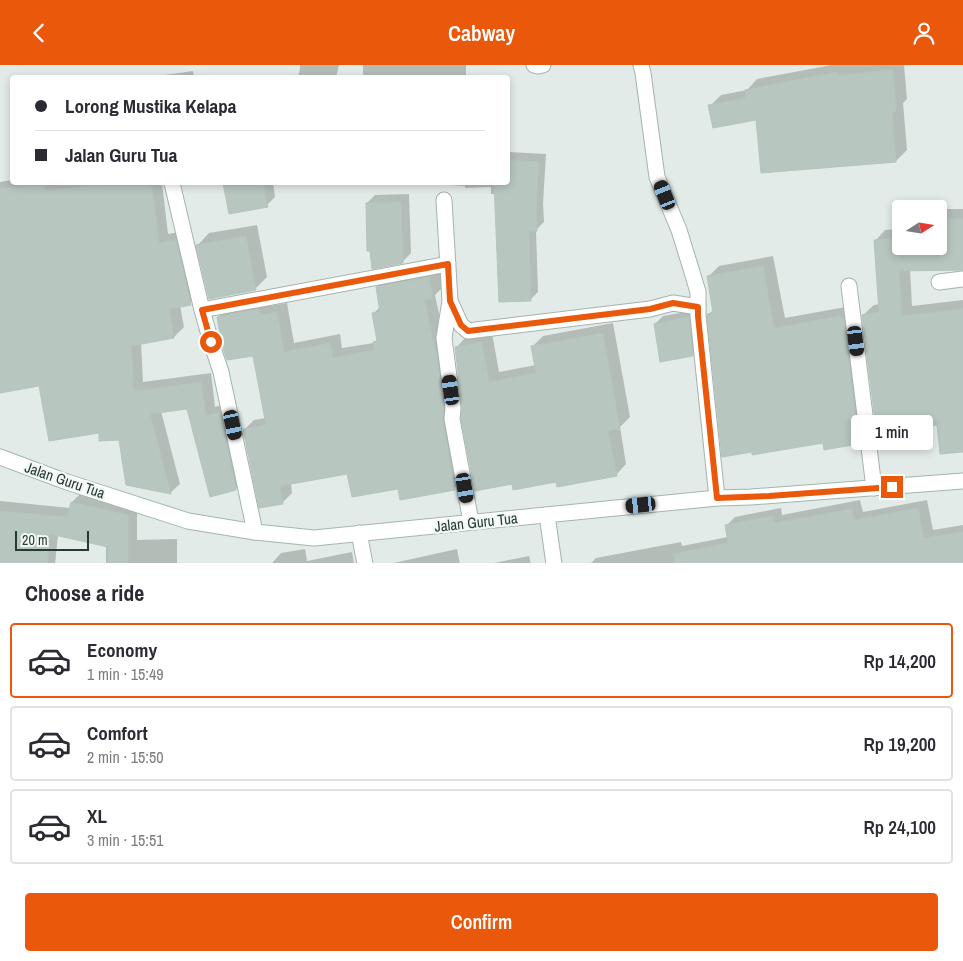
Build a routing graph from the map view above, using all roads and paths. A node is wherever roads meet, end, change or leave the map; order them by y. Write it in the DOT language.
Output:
graph roads {
  1 [pos="534,65"];
  2 [pos="543,65"];
  3 [pos="641,65"];
  4 [pos="172,185"];
  5 [pos="444,200"];
  6 [pos="448,264"];
  7 [pos="963,279"];
  8 [pos="939,282"];
  9 [pos="849,286"];
  10 [pos="450,301"];
  11 [pos="698,307"];
  12 [pos="202,310"];
  13 [pos="0,457"];
  14 [pos="963,481"];
  15 [pos="874,488"];
  16 [pos="717,498"];
  17 [pos="547,515"];
  18 [pos="471,522"];
  19 [pos="256,532"];
  20 [pos="358,533"];
  21 [pos="365,563"];
  22 [pos="554,563"];
  1 -- 2 [label="street"];
  3 -- 11 [label="street"];
  4 -- 12 [label="street"];
  5 -- 6 [label="street"];
  6 -- 10 [label="street"];
  6 -- 12 [label="street"];
  7 -- 8 [label="street"];
  9 -- 15 [label="street"];
  10 -- 11 [label="street"];
  10 -- 18 [label="street"];
  11 -- 16 [label="street"];
  12 -- 19 [label="street"];
  13 -- 19 [label="street, Jalan Guru Tua"];
  14 -- 15 [label="street, Jalan Guru Tua"];
  15 -- 16 [label="street, Jalan Guru Tua"];
  16 -- 17 [label="street, Jalan Guru Tua"];
  17 -- 18 [label="street, Jalan Guru Tua"];
  17 -- 22 [label="street"];
  18 -- 20 [label="street, Jalan Guru Tua"];
  19 -- 20 [label="street, Jalan Guru Tua"];
  20 -- 21 [label="street"];
}
